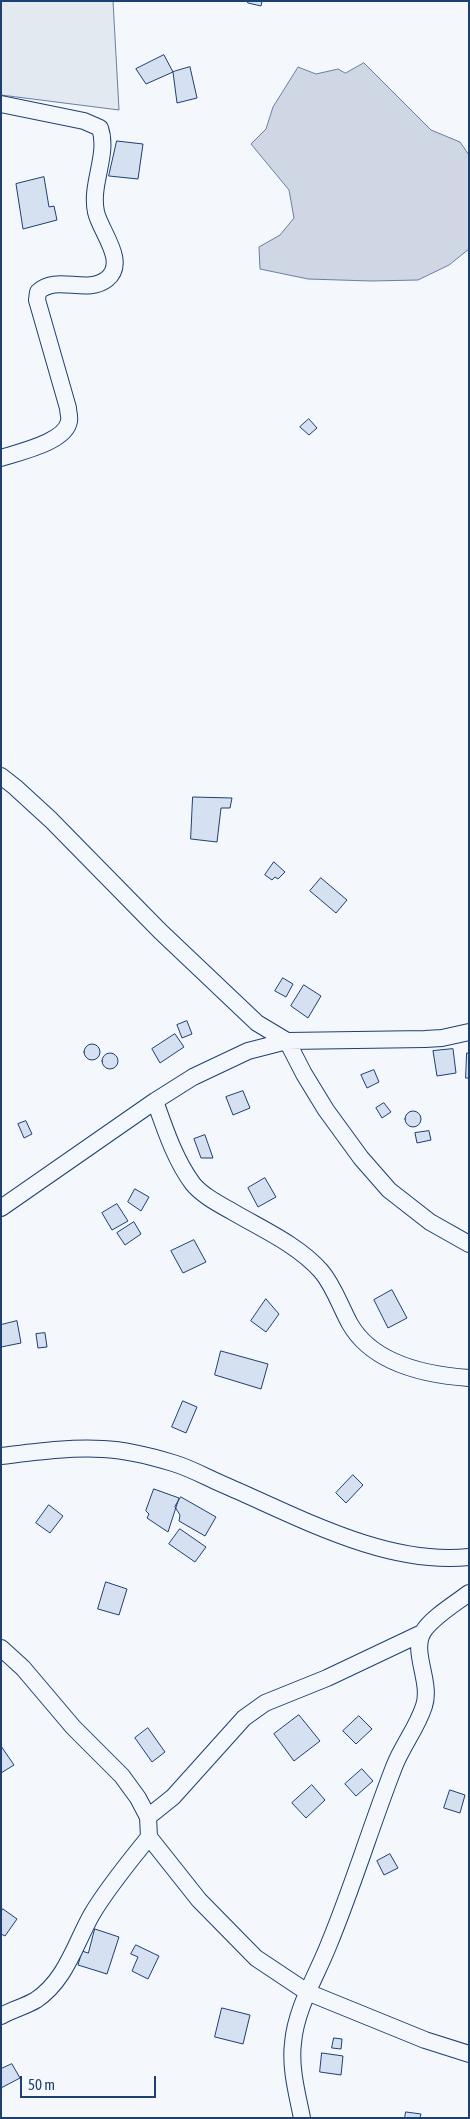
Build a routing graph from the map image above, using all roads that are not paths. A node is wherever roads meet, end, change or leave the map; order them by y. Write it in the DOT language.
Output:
graph roads {
  1 [pos="1,104"];
  2 [pos="1,458"];
  3 [pos="1,776"];
  4 [pos="257,1023"];
  5 [pos="469,1032"];
  6 [pos="287,1041"];
  7 [pos="248,1051"];
  8 [pos="155,1101"];
  9 [pos="1,1208"];
  10 [pos="469,1244"];
  11 [pos="469,1378"];
  12 [pos="1,1456"];
  13 [pos="469,1557"];
  14 [pos="469,1593"];
  15 [pos="422,1633"];
  16 [pos="1,1648"];
  17 [pos="148,1817"];
  18 [pos="149,1837"];
  19 [pos="307,1992"];
  20 [pos="1,2016"];
  21 [pos="469,2054"];
  22 [pos="302,2118"];
  1 -- 2 [label="street"];
  3 -- 4 [label="street"];
  4 -- 6 [label="street"];
  4 -- 7 [label="street"];
  5 -- 6 [label="street"];
  6 -- 7 [label="street"];
  6 -- 10 [label="street"];
  7 -- 8 [label="street"];
  8 -- 9 [label="street"];
  8 -- 11 [label="street"];
  12 -- 13 [label="street"];
  14 -- 15 [label="street"];
  15 -- 17 [label="street"];
  15 -- 19 [label="street"];
  16 -- 17 [label="street"];
  17 -- 18 [label="street"];
  18 -- 19 [label="street"];
  18 -- 20 [label="street"];
  19 -- 21 [label="street"];
  19 -- 22 [label="street"];
}
